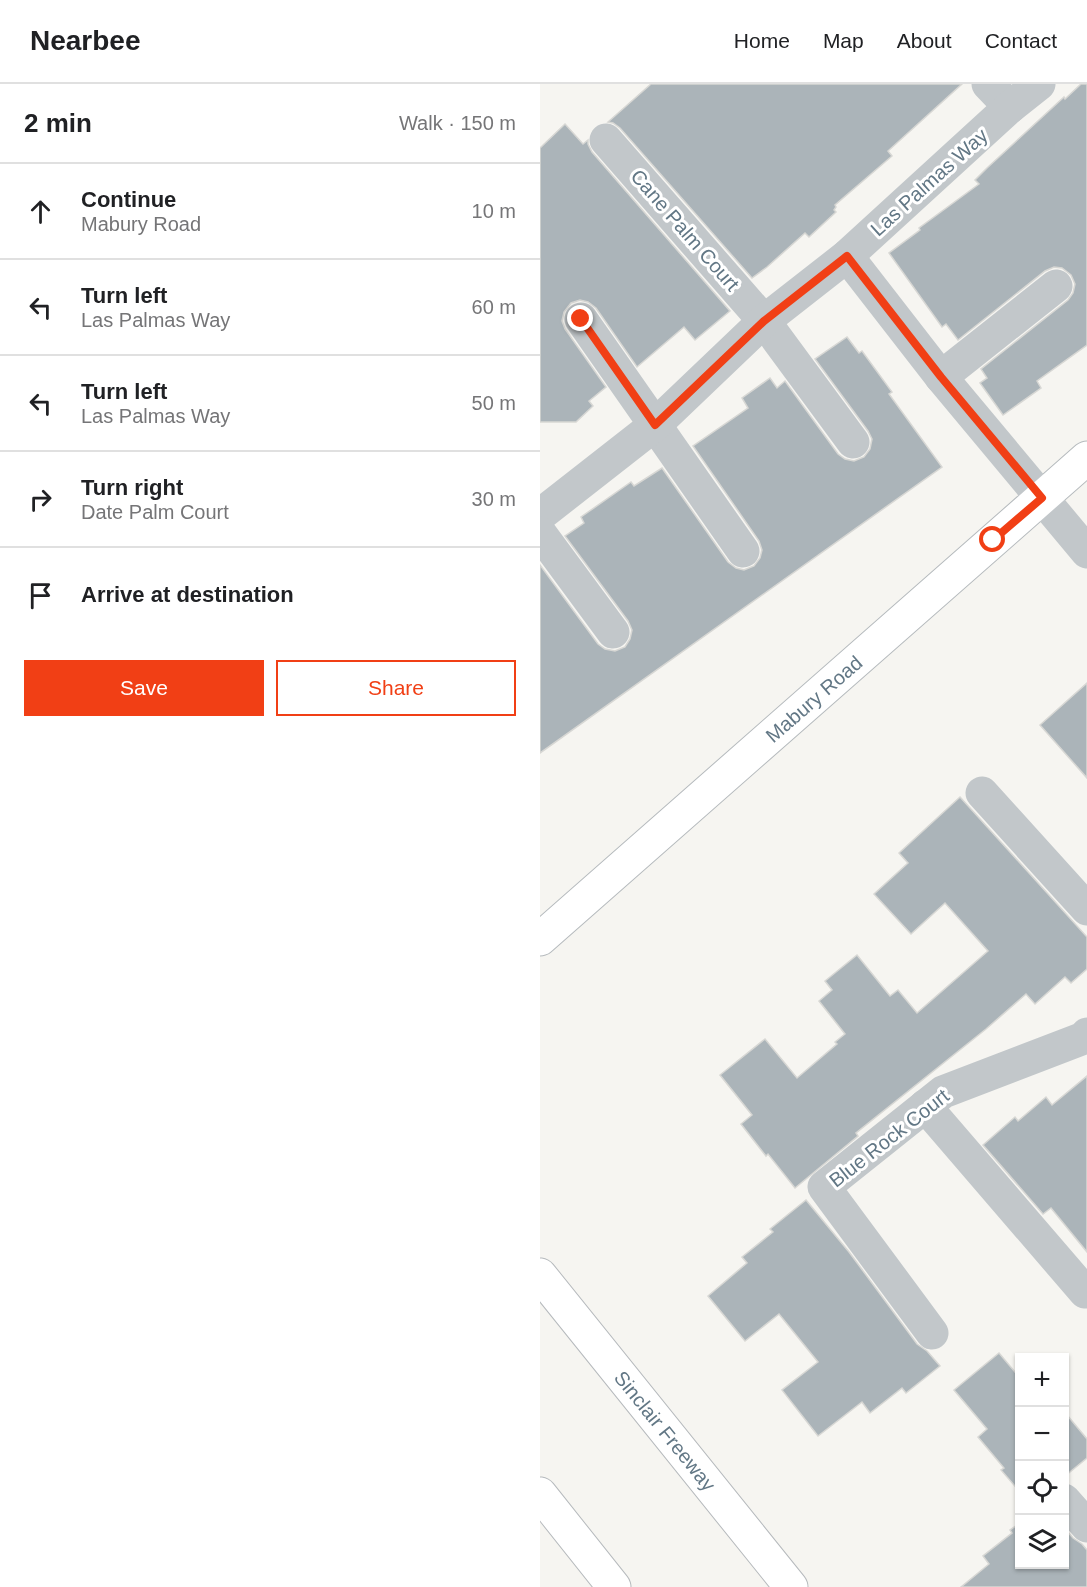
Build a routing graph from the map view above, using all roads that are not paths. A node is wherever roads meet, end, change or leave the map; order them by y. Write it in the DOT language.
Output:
graph roads {
  1 [pos="1039,84"];
  2 [pos="999,96"];
  3 [pos="606,140"];
  4 [pos="847,256"];
  5 [pos="1056,286"];
  6 [pos="581,319"];
  7 [pos="764,321"];
  8 [pos="941,377"];
  9 [pos="655,425"];
  10 [pos="853,442"];
  11 [pos="1087,458"];
  12 [pos="1042,498"];
  13 [pos="540,515"];
  14 [pos="540,532"];
  15 [pos="743,551"];
  16 [pos="1087,552"];
  17 [pos="613,632"];
  18 [pos="982,793"];
  19 [pos="1087,909"];
  20 [pos="540,939"];
  21 [pos="1087,1034"];
  22 [pos="925,1106"];
  23 [pos="540,1275"];
  24 [pos="1085,1292"];
  25 [pos="932,1333"];
  26 [pos="540,1494"];
  27 [pos="1069,1505"];
  28 [pos="1087,1526"];
  29 [pos="614,1587"];
  30 [pos="791,1587"];
  1 -- 2 [label="street, Las Palmas Way"];
  2 -- 4 [label="street, Las Palmas Way"];
  3 -- 7 [label="street, Cane Palm Court"];
  4 -- 7 [label="street, Las Palmas Way"];
  4 -- 8 [label="street"];
  5 -- 8 [label="street"];
  6 -- 9 [label="street"];
  7 -- 9 [label="street, Las Palmas Way"];
  7 -- 10 [label="street, Cane Palm Court"];
  8 -- 12 [label="street"];
  9 -- 13 [label="street, Las Palmas Way"];
  9 -- 15 [label="street"];
  11 -- 12 [label="main road, Mabury Road"];
  12 -- 16 [label="street"];
  12 -- 20 [label="main road, Mabury Road"];
  14 -- 17 [label="street"];
  18 -- 19 [label="street"];
  21 -- 22 [label="street, Blue Rock Court"];
  22 -- 24 [label="street"];
  22 -- 25 [label="street, Blue Rock Court"];
  23 -- 30 [label="main road, Sinclair Freeway"];
  26 -- 29 [label="main road"];
  27 -- 28 [label="street"];
}
